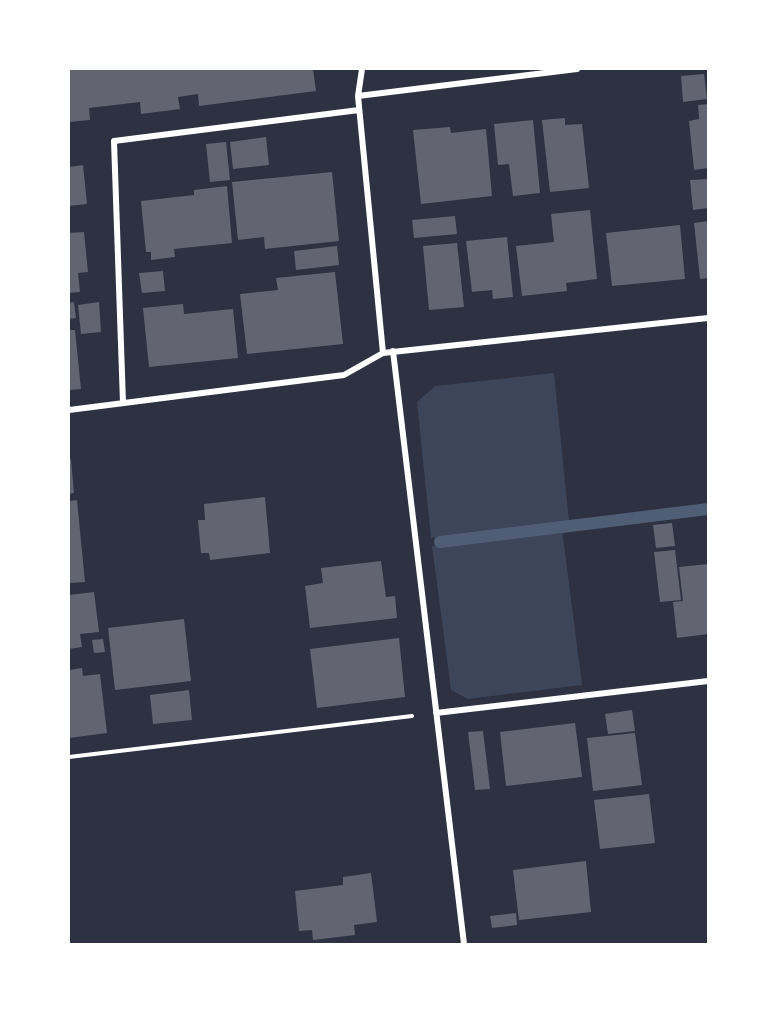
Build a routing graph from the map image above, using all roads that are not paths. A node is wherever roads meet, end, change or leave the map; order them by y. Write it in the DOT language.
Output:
graph roads {
  1 [pos="362,69"];
  2 [pos="577,69"];
  3 [pos="358,96"];
  4 [pos="360,110"];
  5 [pos="708,318"];
  6 [pos="393,351"];
  7 [pos="383,352"];
  8 [pos="123,403"];
  9 [pos="69,410"];
  10 [pos="708,681"];
  11 [pos="436,713"];
  12 [pos="464,944"];
  1 -- 3 [label="street"];
  2 -- 3 [label="street"];
  3 -- 4 [label="street"];
  4 -- 7 [label="street"];
  4 -- 8 [label="street"];
  5 -- 6 [label="street"];
  6 -- 7 [label="street"];
  6 -- 11 [label="street"];
  7 -- 8 [label="street"];
  8 -- 9 [label="street"];
  10 -- 11 [label="street"];
  11 -- 12 [label="street"];
}
